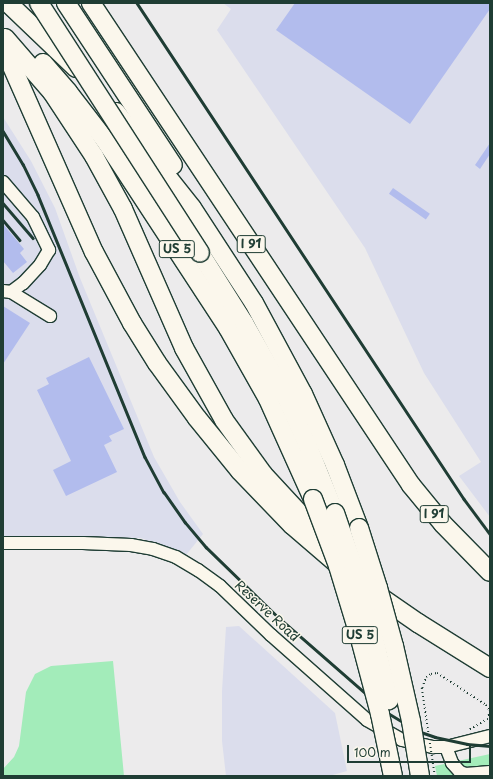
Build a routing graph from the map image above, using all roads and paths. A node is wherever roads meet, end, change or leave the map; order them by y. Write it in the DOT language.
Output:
graph roads {
  1 [pos="8,3"];
  2 [pos="39,3"];
  3 [pos="66,3"];
  4 [pos="90,3"];
  5 [pos="3,23"];
  6 [pos="3,36"];
  7 [pos="3,46"];
  8 [pos="3,182"];
  9 [pos="7,292"];
  10 [pos="50,316"];
  11 [pos="303,394"];
  12 [pos="3,543"];
  13 [pos="341,567"];
  14 [pos="490,572"];
  15 [pos="490,668"];
  16 [pos="490,736"];
  17 [pos="470,740"];
  18 [pos="446,746"];
  19 [pos="490,772"];
  20 [pos="393,776"];
  21 [pos="402,776"];
  22 [pos="420,776"];
  23 [pos="435,776"];
  1 -- 11 [label="highway, US 5"];
  2 -- 21 [label="highway, bridge"];
  3 -- 11 [label="highway"];
  4 -- 14 [label="highway, I 91"];
  5 -- 20 [label="highway, US 5, bridge"];
  6 -- 13 [label="highway, bridge"];
  7 -- 13 [label="highway, bridge"];
  8 -- 9 [label="street"];
  9 -- 10 [label="street"];
  11 -- 22 [label="highway, US 5, bridge"];
  12 -- 18 [label="street, Reserve Road"];
  13 -- 15 [label="highway, bridge"];
  16 -- 17 [label="street, Reserve Road"];
  17 -- 18 [label="street, Reserve Road"];
  17 -- 23 [label="path, bridge"];
  18 -- 19 [label="street"];
}
